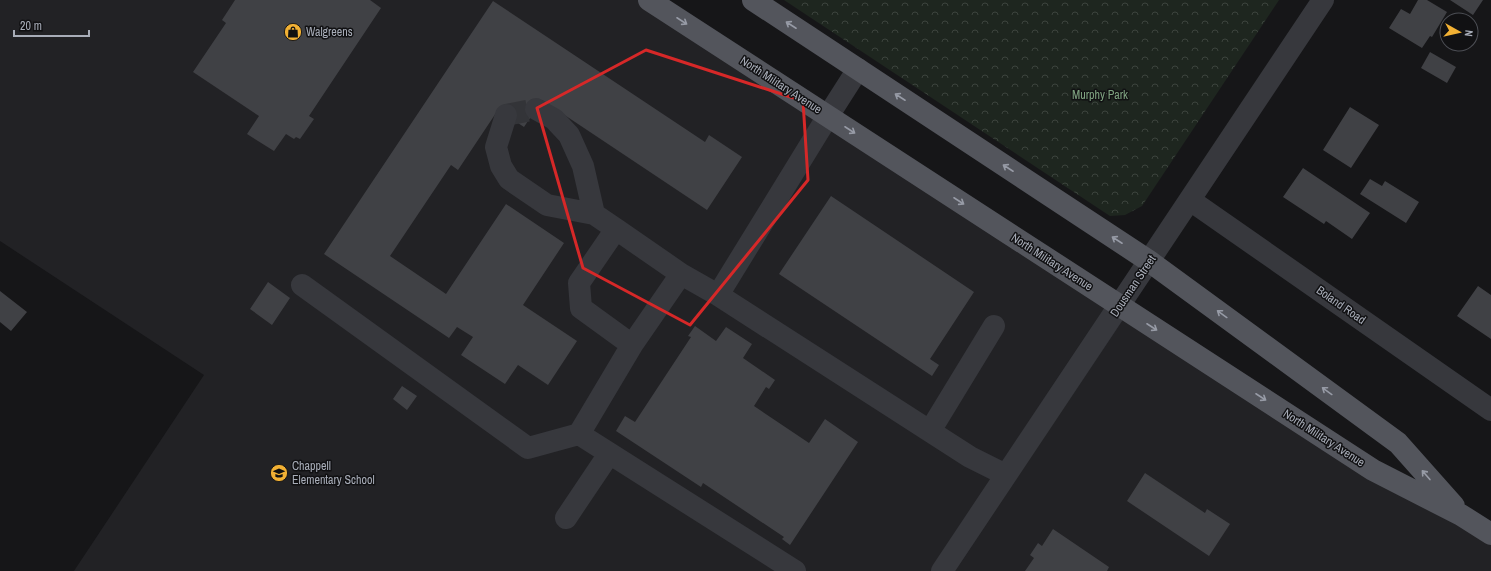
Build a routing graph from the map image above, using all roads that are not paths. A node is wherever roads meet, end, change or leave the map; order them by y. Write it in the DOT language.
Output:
graph roads {
  1 [pos="649,0"];
  2 [pos="754,0"];
  3 [pos="1323,0"];
  4 [pos="858,69"];
  5 [pos="536,109"];
  6 [pos="506,115"];
  7 [pos="828,116"];
  8 [pos="1190,200"];
  9 [pos="594,214"];
  10 [pos="616,229"];
  11 [pos="1149,261"];
  12 [pos="681,274"];
  13 [pos="302,285"];
  14 [pos="718,295"];
  15 [pos="1119,305"];
  16 [pos="994,326"];
  17 [pos="632,346"];
  18 [pos="1491,410"];
  19 [pos="930,431"];
  20 [pos="579,434"];
  21 [pos="609,454"];
  22 [pos="1006,475"];
  23 [pos="1461,514"];
  24 [pos="566,518"];
  25 [pos="1491,534"];
  26 [pos="794,571"];
  27 [pos="942,571"];
  1 -- 7 [label="main road, North Military Avenue, one-way"];
  4 -- 2 [label="main road, North Military Avenue, one-way"];
  3 -- 8 [label="street, Dousman Street"];
  4 -- 7 [label="street"];
  11 -- 4 [label="main road, North Military Avenue, one-way"];
  5 -- 9 [label="street"];
  6 -- 9 [label="street"];
  7 -- 14 [label="street"];
  7 -- 15 [label="main road, North Military Avenue, one-way"];
  8 -- 11 [label="street, Dousman Street"];
  8 -- 18 [label="street, Boland Road"];
  9 -- 10 [label="street"];
  10 -- 12 [label="street"];
  10 -- 17 [label="street"];
  11 -- 15 [label="street, Dousman Street"];
  23 -- 11 [label="main road, North Military Avenue, one-way"];
  12 -- 14 [label="street"];
  12 -- 17 [label="street"];
  13 -- 20 [label="street"];
  14 -- 19 [label="street"];
  15 -- 22 [label="street, Dousman Street"];
  15 -- 23 [label="main road, North Military Avenue, one-way"];
  16 -- 19 [label="street"];
  17 -- 20 [label="street"];
  19 -- 22 [label="street"];
  20 -- 21 [label="street"];
  21 -- 24 [label="street"];
  21 -- 26 [label="street"];
  22 -- 27 [label="street, Dousman Street"];
  23 -- 25 [label="main road, North Military Avenue"];
}
